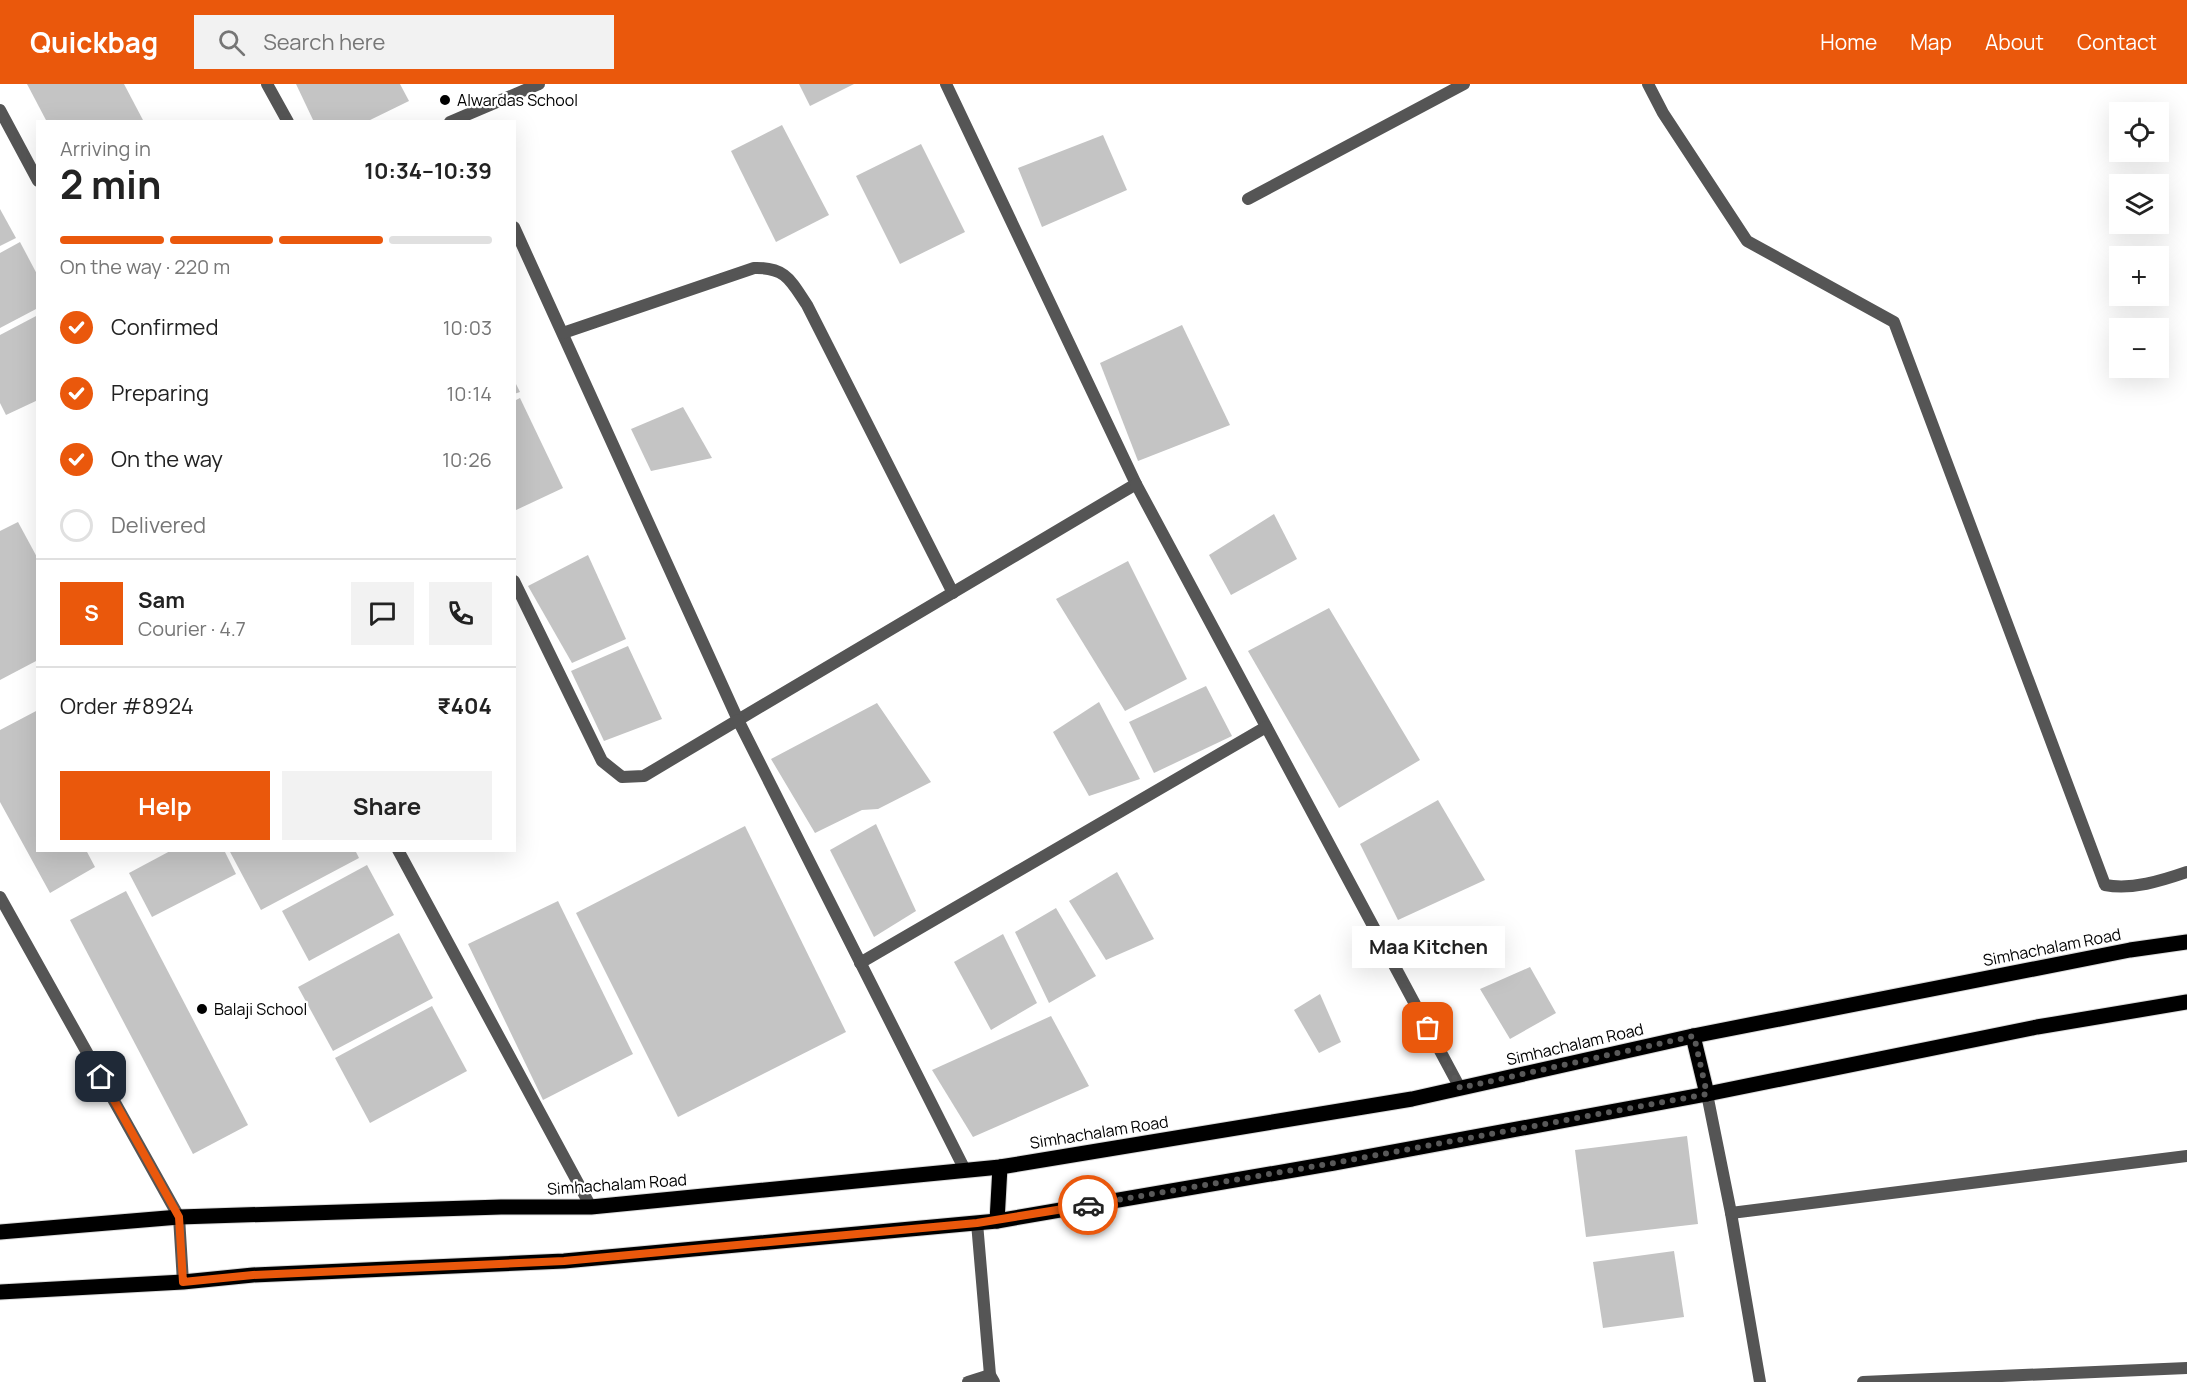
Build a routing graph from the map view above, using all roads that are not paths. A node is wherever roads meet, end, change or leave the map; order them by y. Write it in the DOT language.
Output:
graph roads {
  1 [pos="267,84"];
  2 [pos="539,84"];
  3 [pos="946,84"];
  4 [pos="1464,84"];
  5 [pos="1648,84"];
  6 [pos="0,110"];
  7 [pos="465,119"];
  8 [pos="287,120"];
  9 [pos="36,177"];
  10 [pos="1248,199"];
  11 [pos="516,231"];
  12 [pos="563,333"];
  13 [pos="1136,484"];
  14 [pos="516,585"];
  15 [pos="953,593"];
  16 [pos="738,720"];
  17 [pos="1266,727"];
  18 [pos="399,852"];
  19 [pos="2187,872"];
  20 [pos="0,897"];
  21 [pos="2187,942"];
  22 [pos="860,963"];
  23 [pos="2187,1002"];
  24 [pos="1694,1036"];
  25 [pos="1460,1088"];
  26 [pos="1707,1094"];
  27 [pos="2187,1156"];
  28 [pos="1000,1167"];
  29 [pos="965,1170"];
  30 [pos="591,1207"];
  31 [pos="1731,1213"];
  32 [pos="179,1217"];
  33 [pos="997,1221"];
  34 [pos="977,1223"];
  35 [pos="0,1232"];
  36 [pos="183,1282"];
  37 [pos="0,1292"];
  38 [pos="2187,1368"];
  39 [pos="992,1379"];
  40 [pos="968,1382"];
  41 [pos="1760,1382"];
  42 [pos="1863,1382"];
  1 -- 8 [label="street"];
  2 -- 7 [label="street"];
  3 -- 13 [label="street"];
  4 -- 10 [label="street"];
  5 -- 19 [label="street"];
  6 -- 9 [label="street"];
  11 -- 12 [label="street"];
  12 -- 15 [label="street"];
  12 -- 16 [label="street"];
  13 -- 15 [label="street"];
  13 -- 17 [label="street"];
  14 -- 16 [label="street"];
  15 -- 16 [label="street"];
  16 -- 22 [label="street"];
  17 -- 22 [label="street"];
  17 -- 25 [label="street"];
  18 -- 30 [label="street"];
  20 -- 32 [label="street"];
  21 -- 24 [label="main road, Simhachalam Road"];
  22 -- 29 [label="street"];
  23 -- 26 [label="main road"];
  24 -- 25 [label="main road, Simhachalam Road"];
  24 -- 26 [label="main road"];
  25 -- 28 [label="main road, Simhachalam Road"];
  26 -- 31 [label="street"];
  26 -- 33 [label="main road"];
  27 -- 31 [label="street"];
  28 -- 29 [label="main road, Simhachalam Road"];
  28 -- 33 [label="main road"];
  29 -- 30 [label="main road, Simhachalam Road"];
  30 -- 32 [label="main road, Simhachalam Road"];
  31 -- 41 [label="street"];
  32 -- 35 [label="main road, Simhachalam Road"];
  32 -- 36 [label="street"];
  33 -- 34 [label="main road"];
  34 -- 36 [label="main road"];
  34 -- 39 [label="street"];
  36 -- 37 [label="main road"];
  38 -- 42 [label="street"];
  39 -- 40 [label="street"];
}
